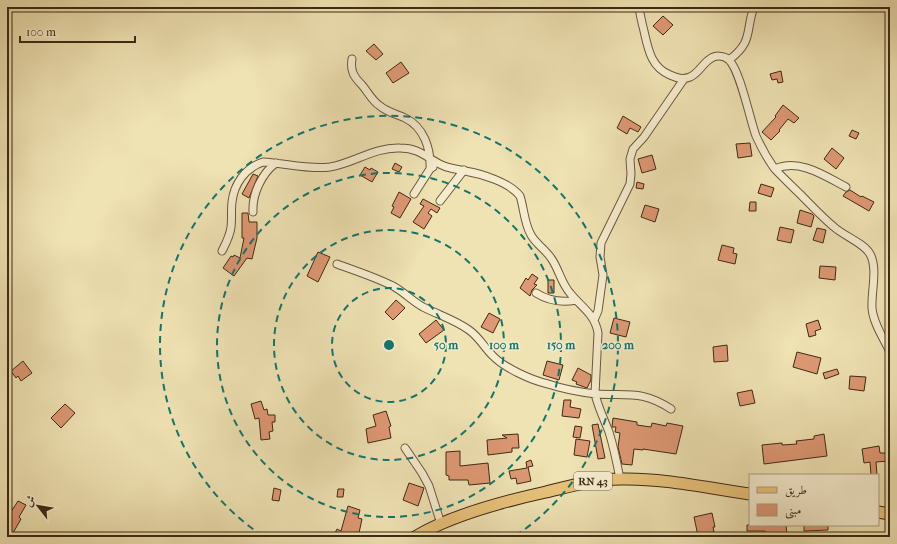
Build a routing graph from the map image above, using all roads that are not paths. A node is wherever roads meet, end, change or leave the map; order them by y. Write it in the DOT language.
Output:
graph roads {
  1 [pos="639,7"];
  2 [pos="754,7"];
  3 [pos="352,59"];
  4 [pos="729,60"];
  5 [pos="684,79"];
  6 [pos="430,158"];
  7 [pos="276,163"];
  8 [pos="443,166"];
  9 [pos="430,169"];
  10 [pos="775,169"];
  11 [pos="464,170"];
  12 [pos="846,187"];
  13 [pos="414,194"];
  14 [pos="440,201"];
  15 [pos="253,212"];
  16 [pos="222,251"];
  17 [pos="336,264"];
  18 [pos="536,293"];
  19 [pos="576,300"];
  20 [pos="594,320"];
  21 [pos="890,352"];
  22 [pos="595,394"];
  23 [pos="671,409"];
  24 [pos="404,448"];
  25 [pos="620,479"];
  26 [pos="749,494"];
  27 [pos="879,512"];
  28 [pos="890,514"];
  29 [pos="441,524"];
  30 [pos="415,537"];
  1 -- 5 [label="street"];
  2 -- 4 [label="street"];
  3 -- 6 [label="street"];
  4 -- 5 [label="street"];
  4 -- 10 [label="street"];
  5 -- 20 [label="street"];
  6 -- 7 [label="street"];
  6 -- 8 [label="street"];
  6 -- 9 [label="street"];
  7 -- 15 [label="street"];
  7 -- 16 [label="street"];
  8 -- 9 [label="street"];
  8 -- 11 [label="street"];
  9 -- 13 [label="street"];
  10 -- 12 [label="street"];
  10 -- 21 [label="street"];
  11 -- 14 [label="street"];
  11 -- 19 [label="street"];
  17 -- 22 [label="street"];
  18 -- 19 [label="street"];
  19 -- 20 [label="street"];
  20 -- 22 [label="street"];
  22 -- 23 [label="street"];
  22 -- 25 [label="street"];
  24 -- 29 [label="street"];
  25 -- 26 [label="main road, RN 43"];
  25 -- 29 [label="main road, RN 43"];
  27 -- 28 [label="main road"];
  29 -- 30 [label="main road, RN 43"];
}
